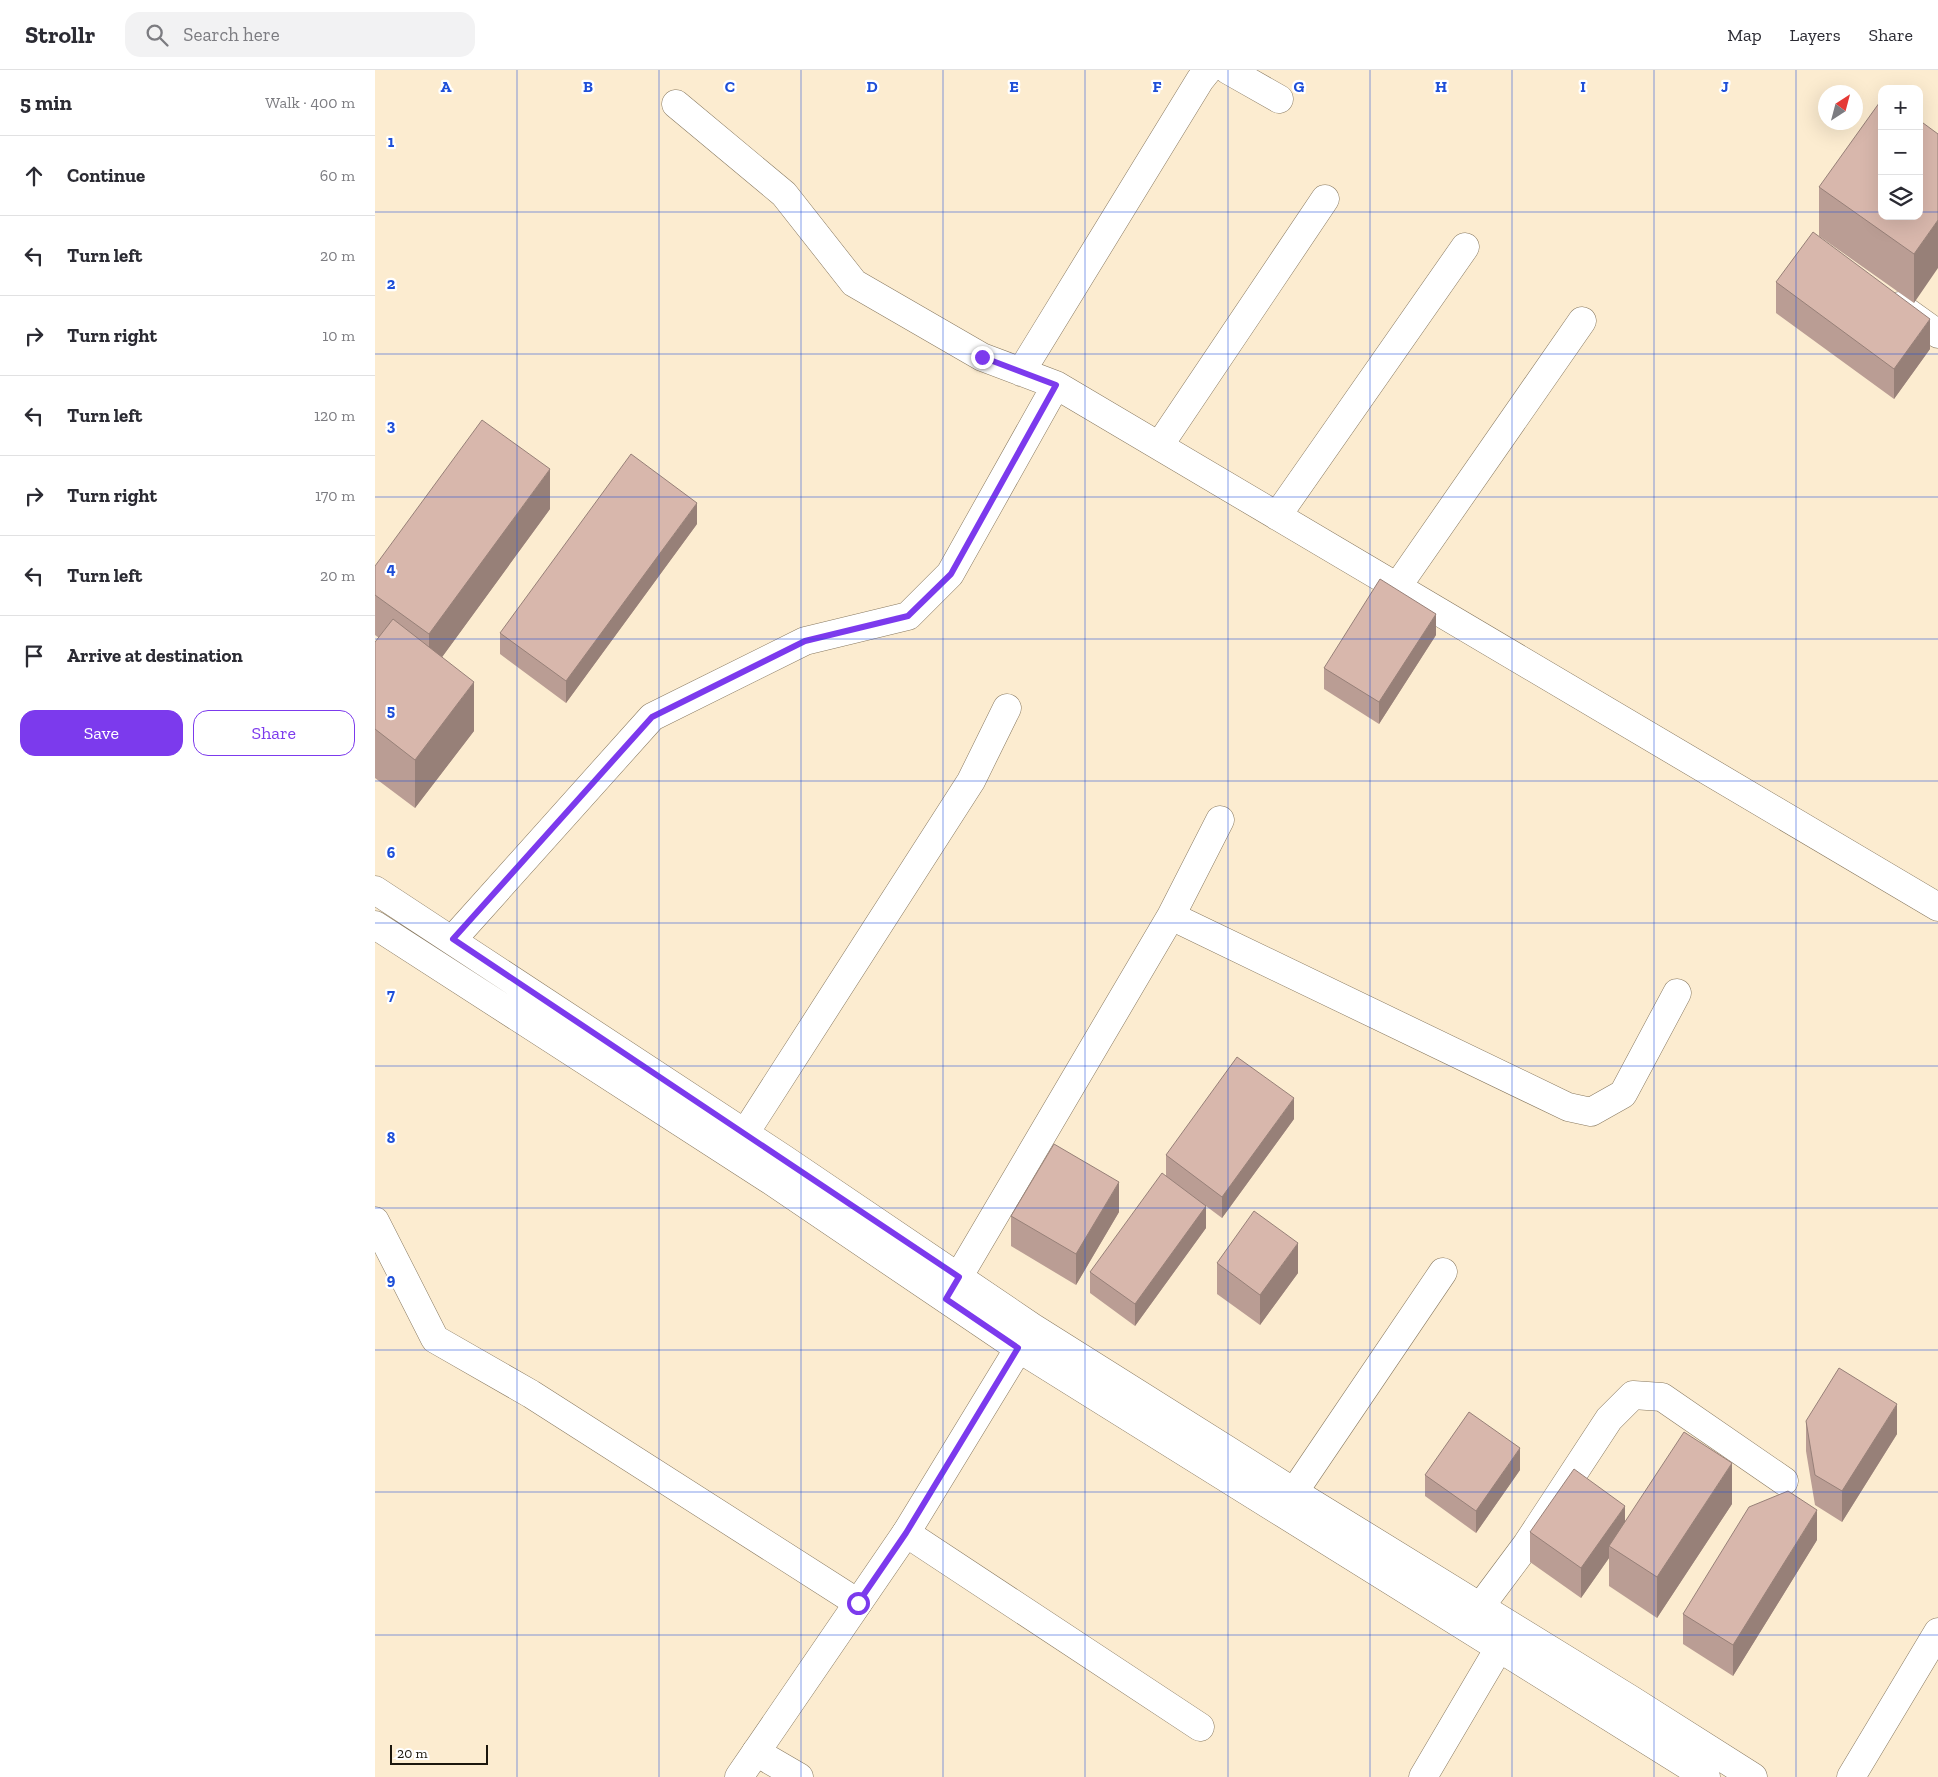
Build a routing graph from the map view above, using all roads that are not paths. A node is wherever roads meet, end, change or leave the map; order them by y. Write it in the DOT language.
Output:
graph roads {
  1 [pos="1208,70"];
  2 [pos="1228,70"];
  3 [pos="1279,99"];
  4 [pos="676,104"];
  5 [pos="1325,199"];
  6 [pos="1465,247"];
  7 [pos="1875,290"];
  8 [pos="1582,321"];
  9 [pos="1938,334"];
  10 [pos="1021,372"];
  11 [pos="1056,385"];
  12 [pos="1159,446"];
  13 [pos="1277,516"];
  14 [pos="1397,587"];
  15 [pos="1007,708"];
  16 [pos="1220,820"];
  17 [pos="375,890"];
  18 [pos="1938,907"];
  19 [pos="1171,916"];
  20 [pos="375,925"];
  21 [pos="453,939"];
  22 [pos="436,963"];
  23 [pos="1677,993"];
  24 [pos="745,1133"];
  25 [pos="375,1221"];
  26 [pos="1443,1272"];
  27 [pos="952,1288"];
  28 [pos="1025,1338"];
  29 [pos="1784,1481"];
  30 [pos="1294,1492"];
  31 [pos="906,1533"];
  32 [pos="858,1603"];
  33 [pos="1480,1607"];
  34 [pos="1938,1632"];
  35 [pos="1499,1648"];
  36 [pos="1201,1727"];
  37 [pos="756,1752"];
  38 [pos="1702,1776"];
  39 [pos="739,1777"];
  40 [pos="799,1777"];
  41 [pos="1423,1777"];
  42 [pos="1753,1777"];
  43 [pos="1851,1777"];
  1 -- 10 [label="street"];
  2 -- 3 [label="street"];
  4 -- 10 [label="street"];
  5 -- 12 [label="street"];
  6 -- 13 [label="street"];
  7 -- 9 [label="street"];
  8 -- 14 [label="street"];
  10 -- 11 [label="street"];
  11 -- 12 [label="street"];
  11 -- 21 [label="street"];
  12 -- 13 [label="street"];
  13 -- 14 [label="street"];
  14 -- 18 [label="street"];
  15 -- 24 [label="street"];
  16 -- 19 [label="street"];
  17 -- 21 [label="street"];
  19 -- 23 [label="street"];
  19 -- 27 [label="street"];
  20 -- 22 [label="street"];
  21 -- 22 [label="street"];
  21 -- 24 [label="street"];
  21 -- 27 [label="street"];
  22 -- 27 [label="street"];
  24 -- 27 [label="street"];
  25 -- 32 [label="street"];
  26 -- 30 [label="street"];
  27 -- 28 [label="street"];
  28 -- 30 [label="street"];
  28 -- 31 [label="street"];
  28 -- 35 [label="street"];
  29 -- 33 [label="street"];
  30 -- 33 [label="street"];
  31 -- 32 [label="street"];
  31 -- 36 [label="street"];
  32 -- 37 [label="street"];
  33 -- 42 [label="street"];
  34 -- 43 [label="street"];
  35 -- 38 [label="street"];
  35 -- 41 [label="street"];
  37 -- 39 [label="street"];
  37 -- 40 [label="street"];
}
